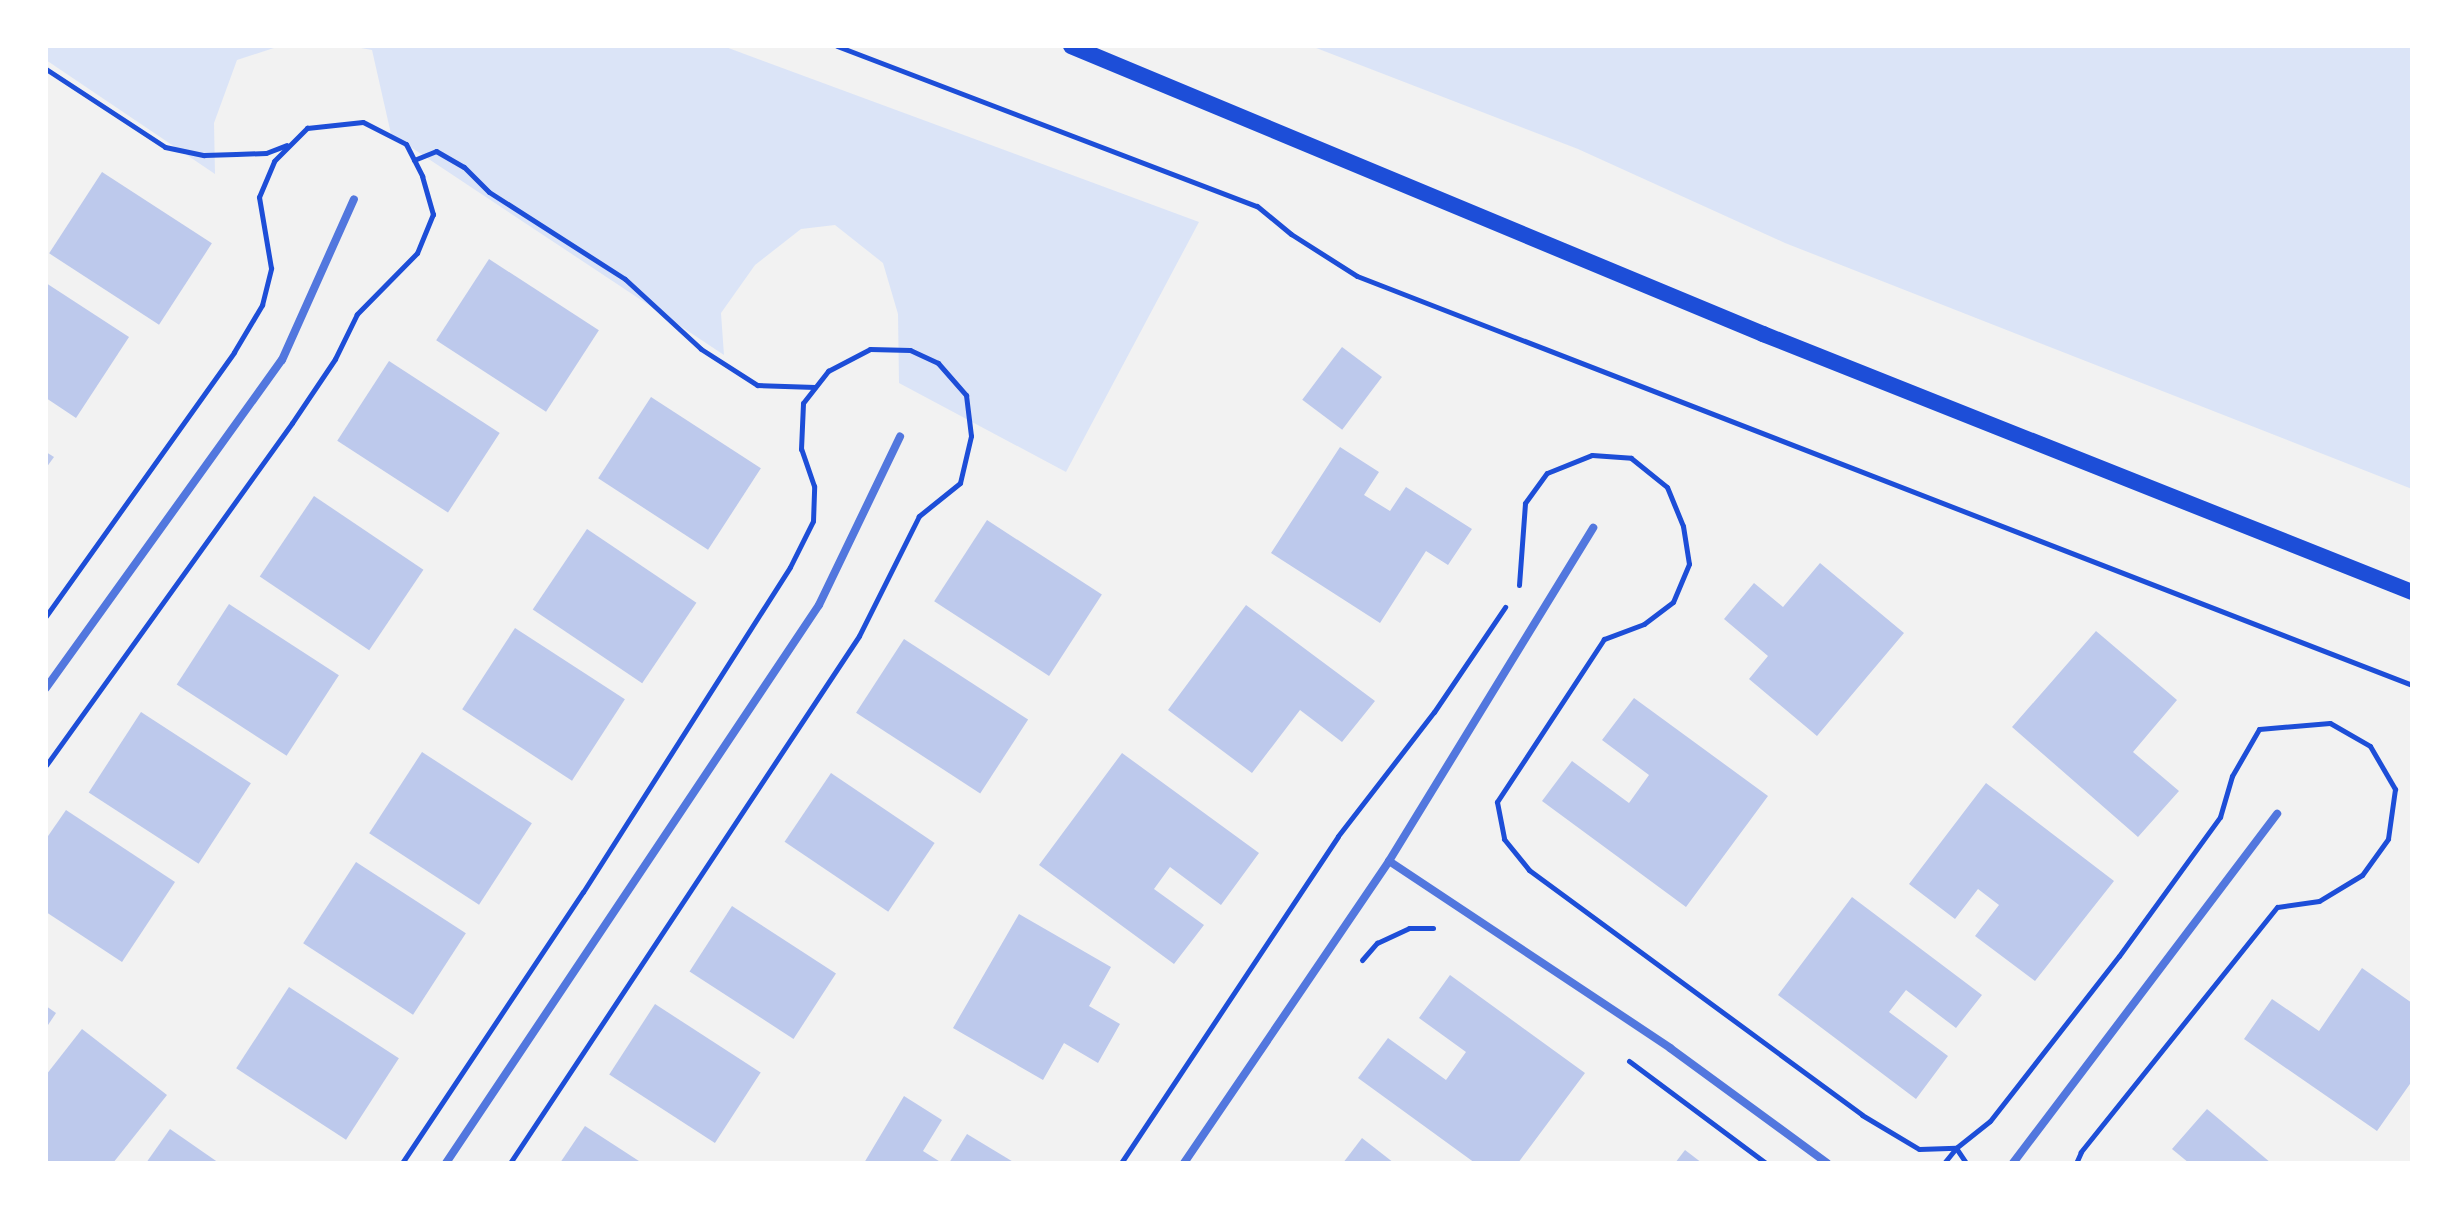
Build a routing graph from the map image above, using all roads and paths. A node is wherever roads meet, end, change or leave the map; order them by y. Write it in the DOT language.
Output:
graph roads {
  1 [pos="837,46"];
  2 [pos="1071,46"];
  3 [pos="46,69"];
  4 [pos="289,145"];
  5 [pos="414,160"];
  6 [pos="354,199"];
  7 [pos="815,387"];
  8 [pos="900,437"];
  9 [pos="1593,528"];
  10 [pos="2412,592"];
  11 [pos="2412,685"];
  12 [pos="46,688"];
  13 [pos="2277,814"];
  14 [pos="1389,861"];
  15 [pos="1436,928"];
  16 [pos="1353,971"];
  17 [pos="1627,1060"];
  18 [pos="1956,1148"];
  19 [pos="446,1163"];
  20 [pos="1121,1163"];
  21 [pos="1184,1163"];
  22 [pos="1766,1163"];
  23 [pos="1827,1163"];
  24 [pos="1944,1163"];
  25 [pos="1966,1163"];
  26 [pos="2013,1163"];
  27 [pos="2076,1163"];
  1 -- 11 [label="path"];
  2 -- 10 [label="main road"];
  3 -- 4 [label="path"];
  5 -- 7 [label="path"];
  6 -- 12 [label="street"];
  8 -- 19 [label="street"];
  9 -- 14 [label="street"];
  13 -- 26 [label="street"];
  14 -- 21 [label="street"];
  14 -- 23 [label="street"];
  15 -- 16 [label="path"];
  17 -- 22 [label="path"];
  18 -- 20 [label="path"];
  18 -- 24 [label="path"];
  18 -- 25 [label="path"];
  18 -- 27 [label="path"];
}
